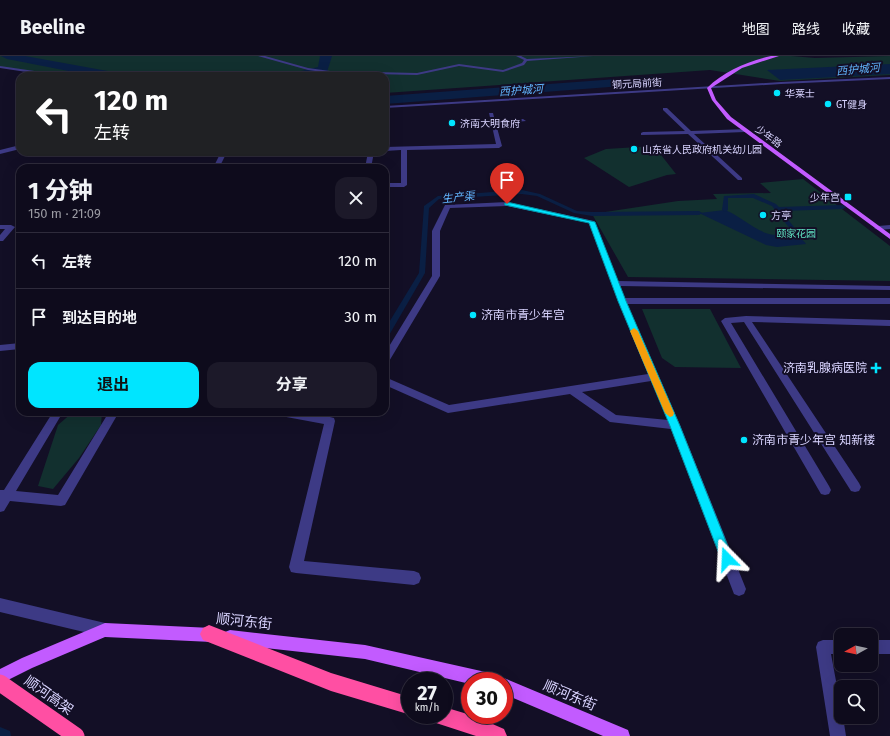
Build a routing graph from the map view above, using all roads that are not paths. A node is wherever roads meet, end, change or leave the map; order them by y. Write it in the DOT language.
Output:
graph roads {
  1 [pos="260,56"];
  2 [pos="518,56"];
  3 [pos="592,56"];
  4 [pos="777,56"];
  5 [pos="526,60"];
  6 [pos="0,67"];
  7 [pos="34,72"];
  8 [pos="330,72"];
  9 [pos="389,73"];
  10 [pos="890,78"];
  11 [pos="709,88"];
  12 [pos="389,107"];
  13 [pos="665,109"];
  14 [pos="491,114"];
  15 [pos="522,121"];
  16 [pos="493,123"];
  17 [pos="746,130"];
  18 [pos="690,132"];
  19 [pos="643,134"];
  20 [pos="16,149"];
  21 [pos="389,149"];
  22 [pos="404,149"];
  23 [pos="0,152"];
  24 [pos="740,179"];
  25 [pos="389,185"];
  26 [pos="0,227"];
  27 [pos="11,227"];
  28 [pos="16,227"];
  29 [pos="890,227"];
  30 [pos="878,228"];
  31 [pos="890,237"];
  32 [pos="0,238"];
  33 [pos="616,283"];
  34 [pos="890,288"];
  35 [pos="890,300"];
  36 [pos="622,301"];
  37 [pos="746,319"];
  38 [pos="890,323"];
  39 [pos="16,346"];
  40 [pos="0,348"];
  41 [pos="389,354"];
  42 [pos="653,377"];
  43 [pos="389,383"];
  44 [pos="572,390"];
  45 [pos="55,416"];
  46 [pos="112,416"];
  47 [pos="306,416"];
  48 [pos="675,426"];
  49 [pos="855,487"];
  50 [pos="825,490"];
  51 [pos="3,495"];
  52 [pos="0,507"];
  53 [pos="414,578"];
  54 [pos="739,589"];
  55 [pos="0,605"];
  56 [pos="105,630"];
  57 [pos="209,634"];
  58 [pos="834,647"];
  59 [pos="878,647"];
  60 [pos="890,647"];
  61 [pos="27,663"];
  62 [pos="461,674"];
  63 [pos="0,677"];
  64 [pos="0,684"];
  65 [pos="513,690"];
  66 [pos="401,703"];
  67 [pos="453,719"];
  68 [pos="76,736"];
  69 [pos="497,736"];
  70 [pos="622,736"];
  71 [pos="838,736"];
  1 -- 8 [label="street"];
  2 -- 5 [label="street"];
  3 -- 5 [label="street"];
  4 -- 11 [label="main road"];
  5 -- 9 [label="street"];
  6 -- 7 [label="street"];
  10 -- 11 [label="street, 铜元局前街"];
  11 -- 12 [label="street, 铜元局前街"];
  11 -- 17 [label="main road, 少年路"];
  13 -- 18 [label="street"];
  14 -- 16 [label="street"];
  15 -- 16 [label="street"];
  16 -- 22 [label="street"];
  17 -- 18 [label="street"];
  17 -- 30 [label="main road, 少年路"];
  18 -- 19 [label="street"];
  18 -- 24 [label="street"];
  20 -- 23 [label="street"];
  21 -- 22 [label="street"];
  22 -- 25 [label="street"];
  26 -- 27 [label="street"];
  27 -- 28 [label="street"];
  27 -- 32 [label="street"];
  29 -- 30 [label="street"];
  30 -- 31 [label="main road, 少年路"];
  33 -- 34 [label="street"];
  33 -- 36 [label="street"];
  33 -- 41 [label="street"];
  35 -- 36 [label="street"];
  36 -- 42 [label="street"];
  37 -- 38 [label="street"];
  37 -- 49 [label="street"];
  37 -- 50 [label="street"];
  39 -- 40 [label="street"];
  42 -- 44 [label="street"];
  42 -- 48 [label="street"];
  43 -- 44 [label="street"];
  44 -- 48 [label="street"];
  45 -- 51 [label="street"];
  46 -- 51 [label="street"];
  47 -- 53 [label="street"];
  48 -- 54 [label="street"];
  51 -- 52 [label="street"];
  55 -- 56 [label="street"];
  56 -- 57 [label="main road, 顺河东街"];
  56 -- 61 [label="main road, 顺河东街"];
  57 -- 62 [label="main road, 顺河东街"];
  57 -- 66 [label="highway"];
  58 -- 71 [label="street"];
  59 -- 60 [label="street"];
  61 -- 63 [label="main road, 顺河东街"];
  61 -- 64 [label="main road"];
  64 -- 68 [label="highway, 顺河高架, bridge"];
  65 -- 70 [label="main road, 顺河东街"];
  67 -- 69 [label="highway"];
}
